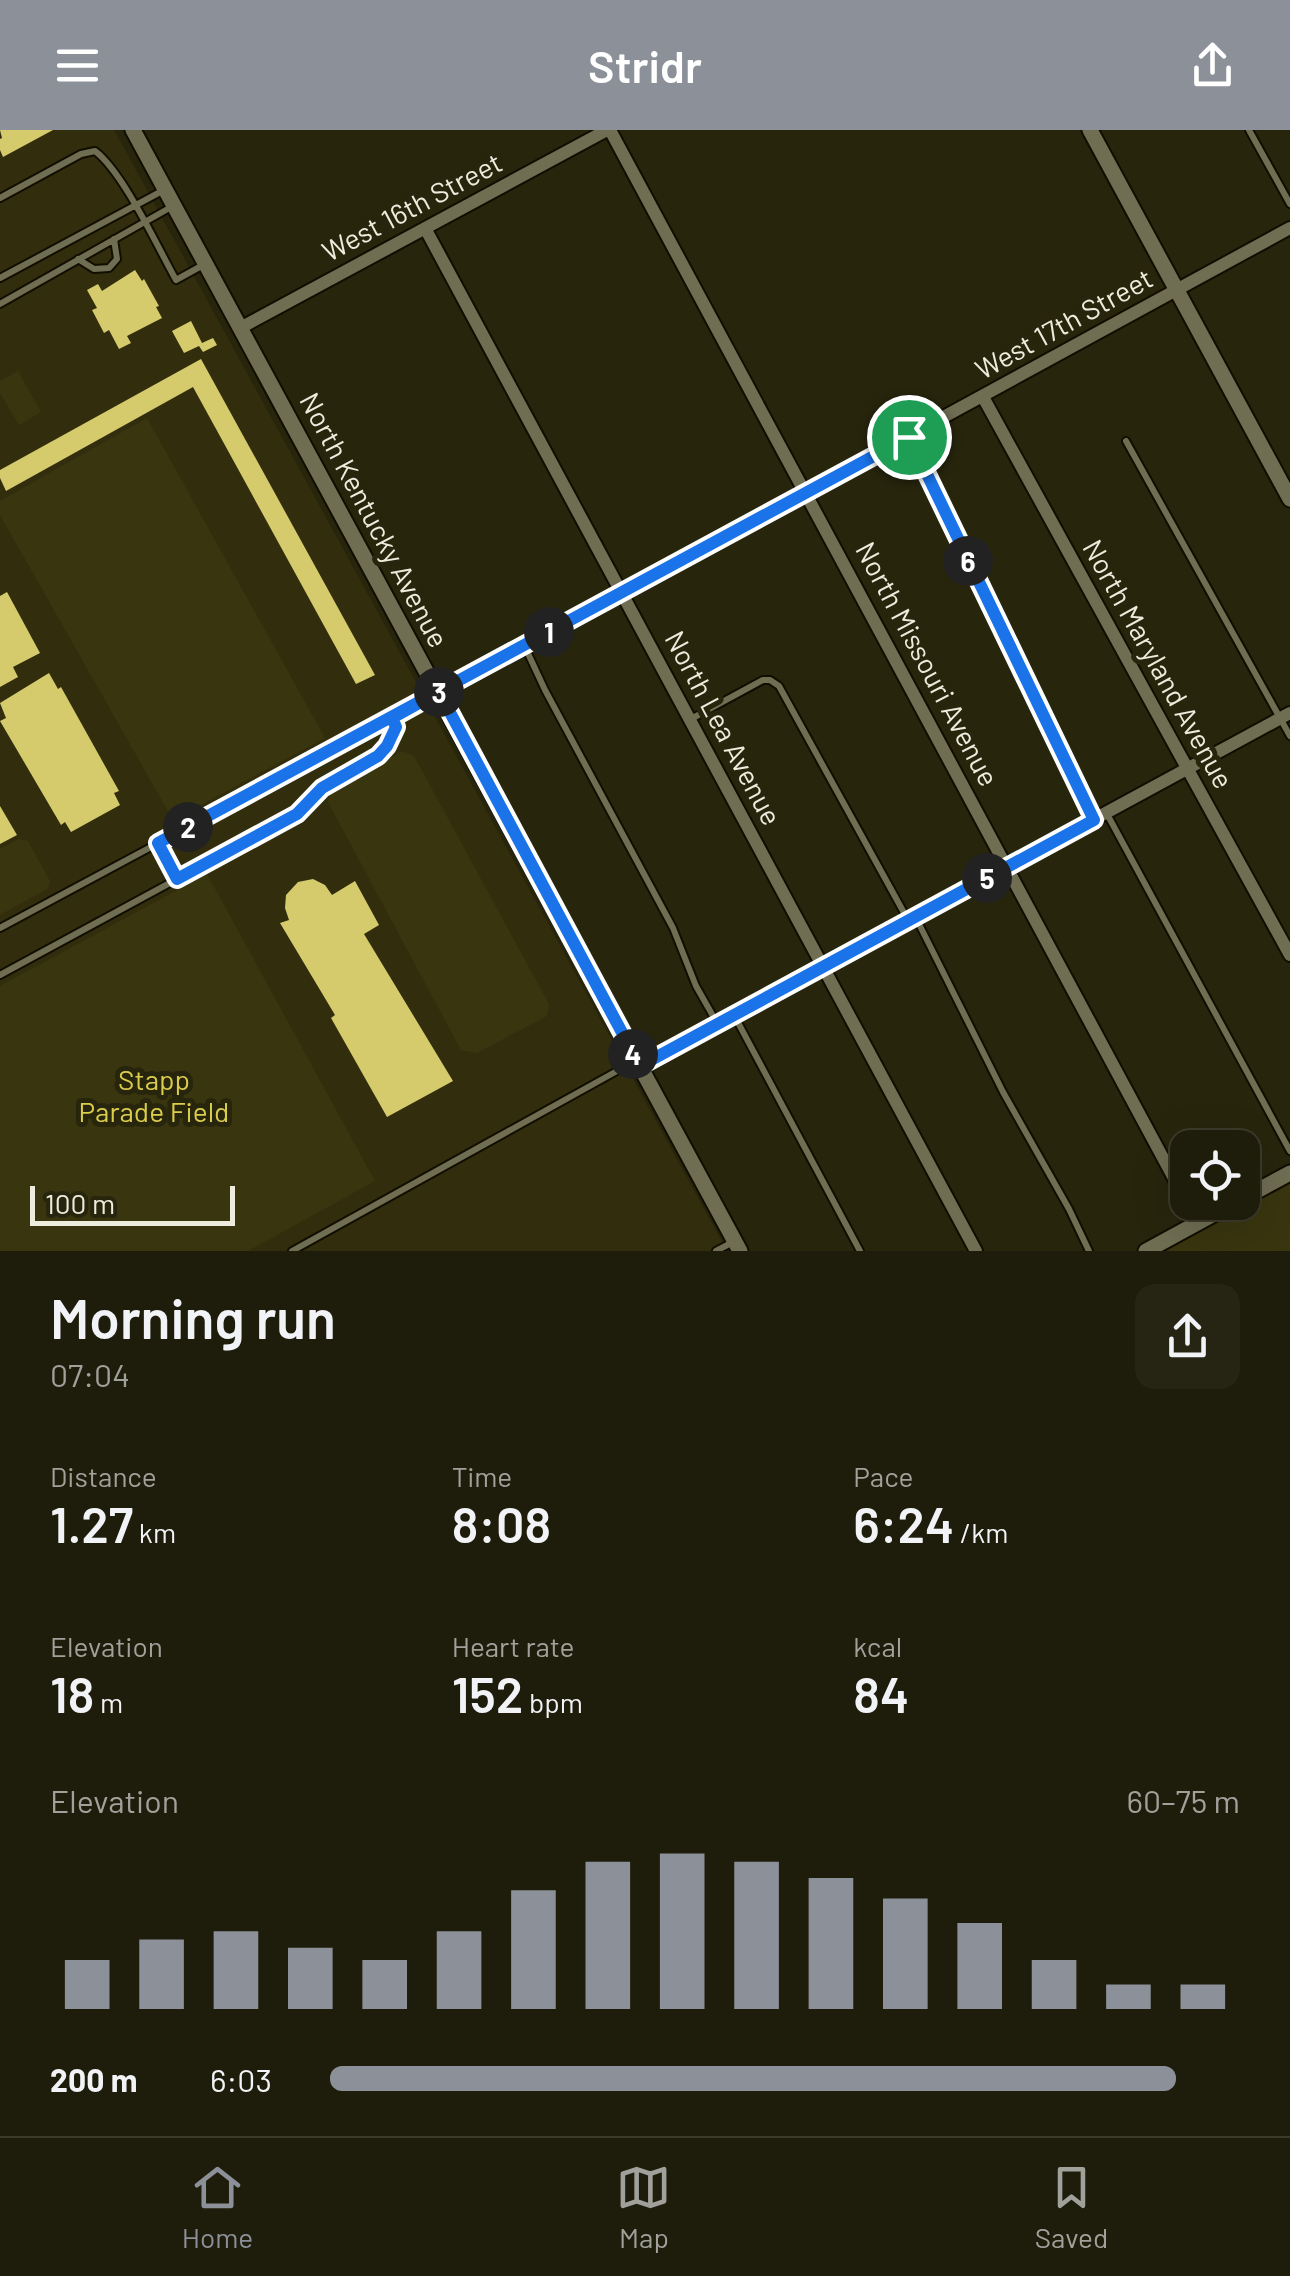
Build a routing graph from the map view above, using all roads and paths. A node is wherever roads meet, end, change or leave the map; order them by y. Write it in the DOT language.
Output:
graph roads {
  1 [pos="134,130"];
  2 [pos="608,130"];
  3 [pos="1090,130"];
  4 [pos="1249,130"];
  5 [pos="165,190"];
  6 [pos="0,198"];
  7 [pos="1290,204"];
  8 [pos="174,205"];
  9 [pos="134,206"];
  10 [pos="144,222"];
  11 [pos="426,228"];
  12 [pos="1290,228"];
  13 [pos="114,239"];
  14 [pos="78,259"];
  15 [pos="206,263"];
  16 [pos="0,278"];
  17 [pos="1177,291"];
  18 [pos="0,304"];
  19 [pos="242,328"];
  20 [pos="983,397"];
  21 [pos="909,437"];
  22 [pos="1126,441"];
  23 [pos="806,493"];
  24 [pos="1290,499"];
  25 [pos="622,592"];
  26 [pos="524,646"];
  27 [pos="439,692"];
  28 [pos="1285,716"];
  29 [pos="392,718"];
  30 [pos="690,720"];
  31 [pos="1290,736"];
  32 [pos="1187,770"];
  33 [pos="1100,817"];
  34 [pos="158,843"];
  35 [pos="1007,867"];
  36 [pos="177,879"];
  37 [pos="912,919"];
  38 [pos="0,928"];
  39 [pos="1290,956"];
  40 [pos="824,966"];
  41 [pos="0,975"];
  42 [pos="734,1015"];
  43 [pos="718,1024"];
  44 [pos="638,1063"];
  45 [pos="1290,1151"];
  46 [pos="1290,1173"];
  47 [pos="1260,1189"];
  48 [pos="1203,1220"];
  49 [pos="1198,1223"];
  50 [pos="737,1246"];
  51 [pos="292,1251"];
  52 [pos="716,1251"];
  53 [pos="860,1251"];
  54 [pos="976,1251"];
  55 [pos="1089,1251"];
  56 [pos="1146,1251"];
  1 -- 5 [label="street, North Kentucky Avenue"];
  2 -- 11 [label="street, West 16th Street"];
  2 -- 23 [label="street, North Missouri Avenue"];
  3 -- 17 [label="street"];
  4 -- 7 [label="lane"];
  5 -- 8 [label="street, North Kentucky Avenue"];
  5 -- 9 [label="lane"];
  6 -- 9 [label="lane"];
  8 -- 10 [label="lane"];
  8 -- 15 [label="street, North Kentucky Avenue"];
  9 -- 10 [label="lane"];
  9 -- 16 [label="lane"];
  10 -- 13 [label="lane"];
  10 -- 15 [label="lane"];
  11 -- 19 [label="street, West 16th Street"];
  11 -- 25 [label="street, North Lea Avenue"];
  12 -- 17 [label="street, West 17th Street"];
  13 -- 14 [label="lane"];
  13 -- 14 [label="lane"];
  14 -- 18 [label="lane"];
  15 -- 19 [label="street, North Kentucky Avenue"];
  17 -- 20 [label="street, West 17th Street"];
  17 -- 24 [label="street"];
  19 -- 27 [label="street, North Kentucky Avenue"];
  20 -- 21 [label="street, West 17th Street"];
  20 -- 32 [label="street, North Maryland Avenue"];
  21 -- 23 [label="street, West 17th Street"];
  21 -- 33 [label="lane"];
  22 -- 28 [label="lane"];
  23 -- 25 [label="street, West 17th Street"];
  23 -- 35 [label="street, North Missouri Avenue"];
  25 -- 26 [label="street, West 17th Street"];
  25 -- 30 [label="street, North Lea Avenue"];
  26 -- 27 [label="street, West 17th Street"];
  26 -- 43 [label="lane"];
  27 -- 29 [label="lane"];
  27 -- 44 [label="street, North Kentucky Avenue"];
  28 -- 31 [label="lane"];
  28 -- 32 [label="street"];
  29 -- 34 [label="lane"];
  29 -- 36 [label="lane"];
  30 -- 37 [label="lane"];
  30 -- 40 [label="street, North Lea Avenue"];
  32 -- 33 [label="street"];
  32 -- 39 [label="street, North Maryland Avenue"];
  33 -- 35 [label="street"];
  33 -- 45 [label="lane"];
  34 -- 36 [label="lane"];
  34 -- 38 [label="lane"];
  35 -- 37 [label="street"];
  35 -- 49 [label="street, North Missouri Avenue"];
  36 -- 41 [label="lane"];
  37 -- 40 [label="street"];
  37 -- 55 [label="lane"];
  40 -- 42 [label="street"];
  40 -- 54 [label="street, North Lea Avenue"];
  42 -- 43 [label="street"];
  42 -- 53 [label="lane"];
  43 -- 44 [label="street"];
  44 -- 50 [label="street, North Kentucky Avenue"];
  44 -- 51 [label="lane"];
  46 -- 47 [label="street"];
  48 -- 49 [label="street"];
  49 -- 56 [label="street"];
  50 -- 52 [label="lane"];
}
